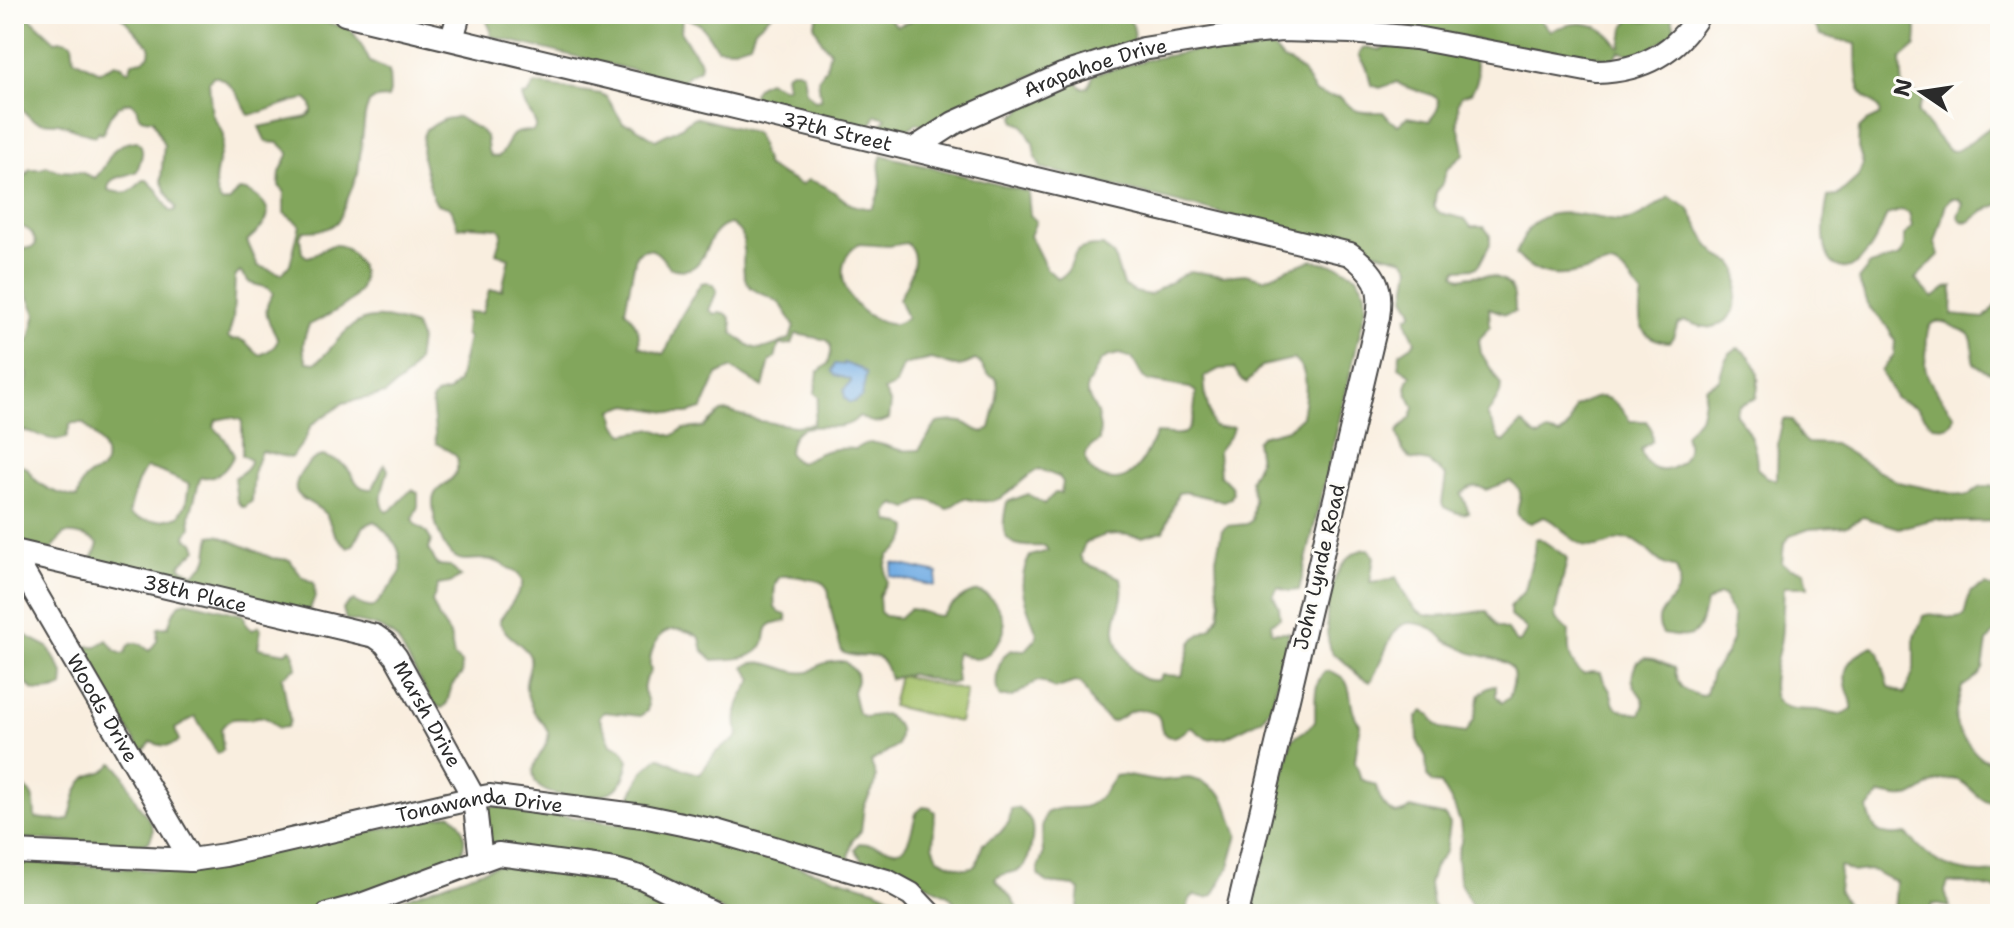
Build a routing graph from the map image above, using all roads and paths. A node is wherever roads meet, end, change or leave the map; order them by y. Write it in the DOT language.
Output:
graph roads {
  1 [pos="345,14"];
  2 [pos="459,14"];
  3 [pos="1699,14"];
  4 [pos="1276,22"];
  5 [pos="452,39"];
  6 [pos="914,149"];
  7 [pos="1327,248"];
  8 [pos="14,553"];
  9 [pos="375,636"];
  10 [pos="474,798"];
  11 [pos="14,852"];
  12 [pos="191,860"];
  13 [pos="481,860"];
  14 [pos="328,914"];
  15 [pos="716,914"];
  16 [pos="930,914"];
  17 [pos="1237,914"];
  1 -- 5 [label="street, 37th Street"];
  2 -- 5 [label="street"];
  3 -- 4 [label="street, Arapahoe Drive"];
  4 -- 6 [label="street, Arapahoe Drive"];
  5 -- 6 [label="street, 37th Street"];
  6 -- 7 [label="street, 37th Street"];
  7 -- 17 [label="street, John Lynde Road"];
  8 -- 9 [label="street, 38th Place"];
  8 -- 12 [label="street, Woods Drive"];
  9 -- 10 [label="street, Marsh Drive"];
  10 -- 12 [label="street, Tonawanda Drive"];
  10 -- 13 [label="street"];
  10 -- 16 [label="street, Tonawanda Drive"];
  11 -- 12 [label="street, Tonawanda Drive"];
  13 -- 14 [label="street"];
  13 -- 15 [label="street"];
}
